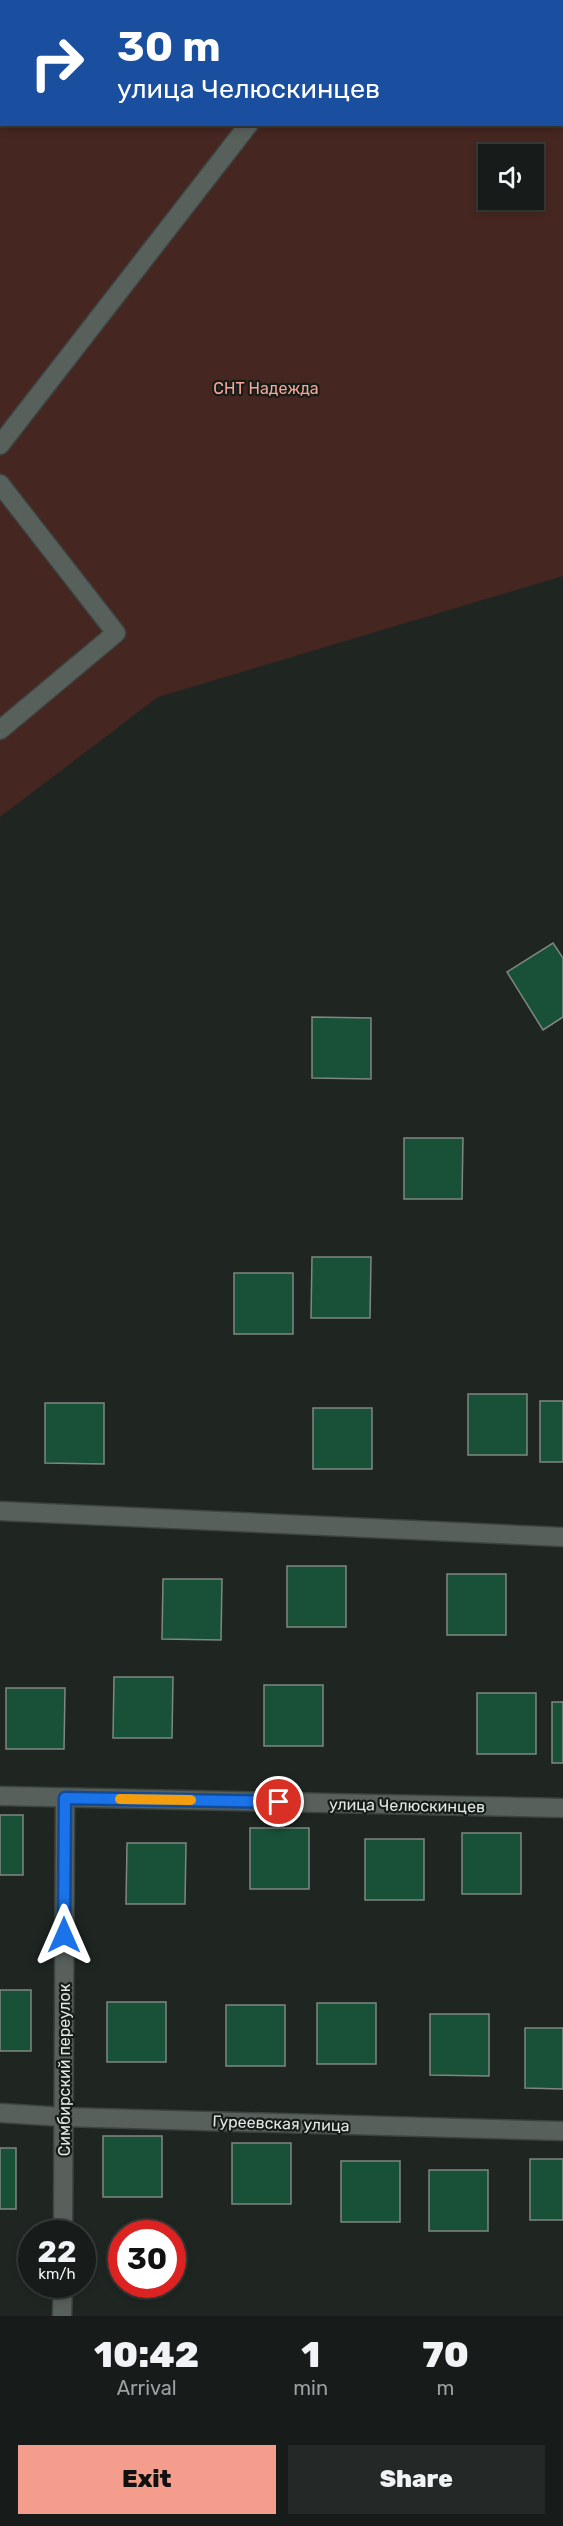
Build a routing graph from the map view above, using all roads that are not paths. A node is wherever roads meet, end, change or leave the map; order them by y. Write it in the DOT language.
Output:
graph roads {
  1 [pos="247,126"];
  2 [pos="0,445"];
  3 [pos="0,484"];
  4 [pos="0,730"];
  5 [pos="0,1511"];
  6 [pos="563,1537"];
  7 [pos="0,1796"];
  8 [pos="65,1798"];
  9 [pos="563,1808"];
  10 [pos="0,2113"];
  11 [pos="63,2117"];
  12 [pos="563,2132"];
  13 [pos="63,2220"];
  14 [pos="63,2298"];
  15 [pos="62,2316"];
  1 -- 2 [label="street"];
  3 -- 4 [label="street"];
  5 -- 6 [label="street"];
  7 -- 8 [label="street, улица Челюскинцев"];
  8 -- 9 [label="street, улица Челюскинцев"];
  8 -- 11 [label="street, Симбирский переулок"];
  10 -- 11 [label="street, Гуреевская улица"];
  11 -- 12 [label="street, Гуреевская улица"];
  11 -- 13 [label="street, Симбирский переулок"];
  14 -- 15 [label="street"];
}
